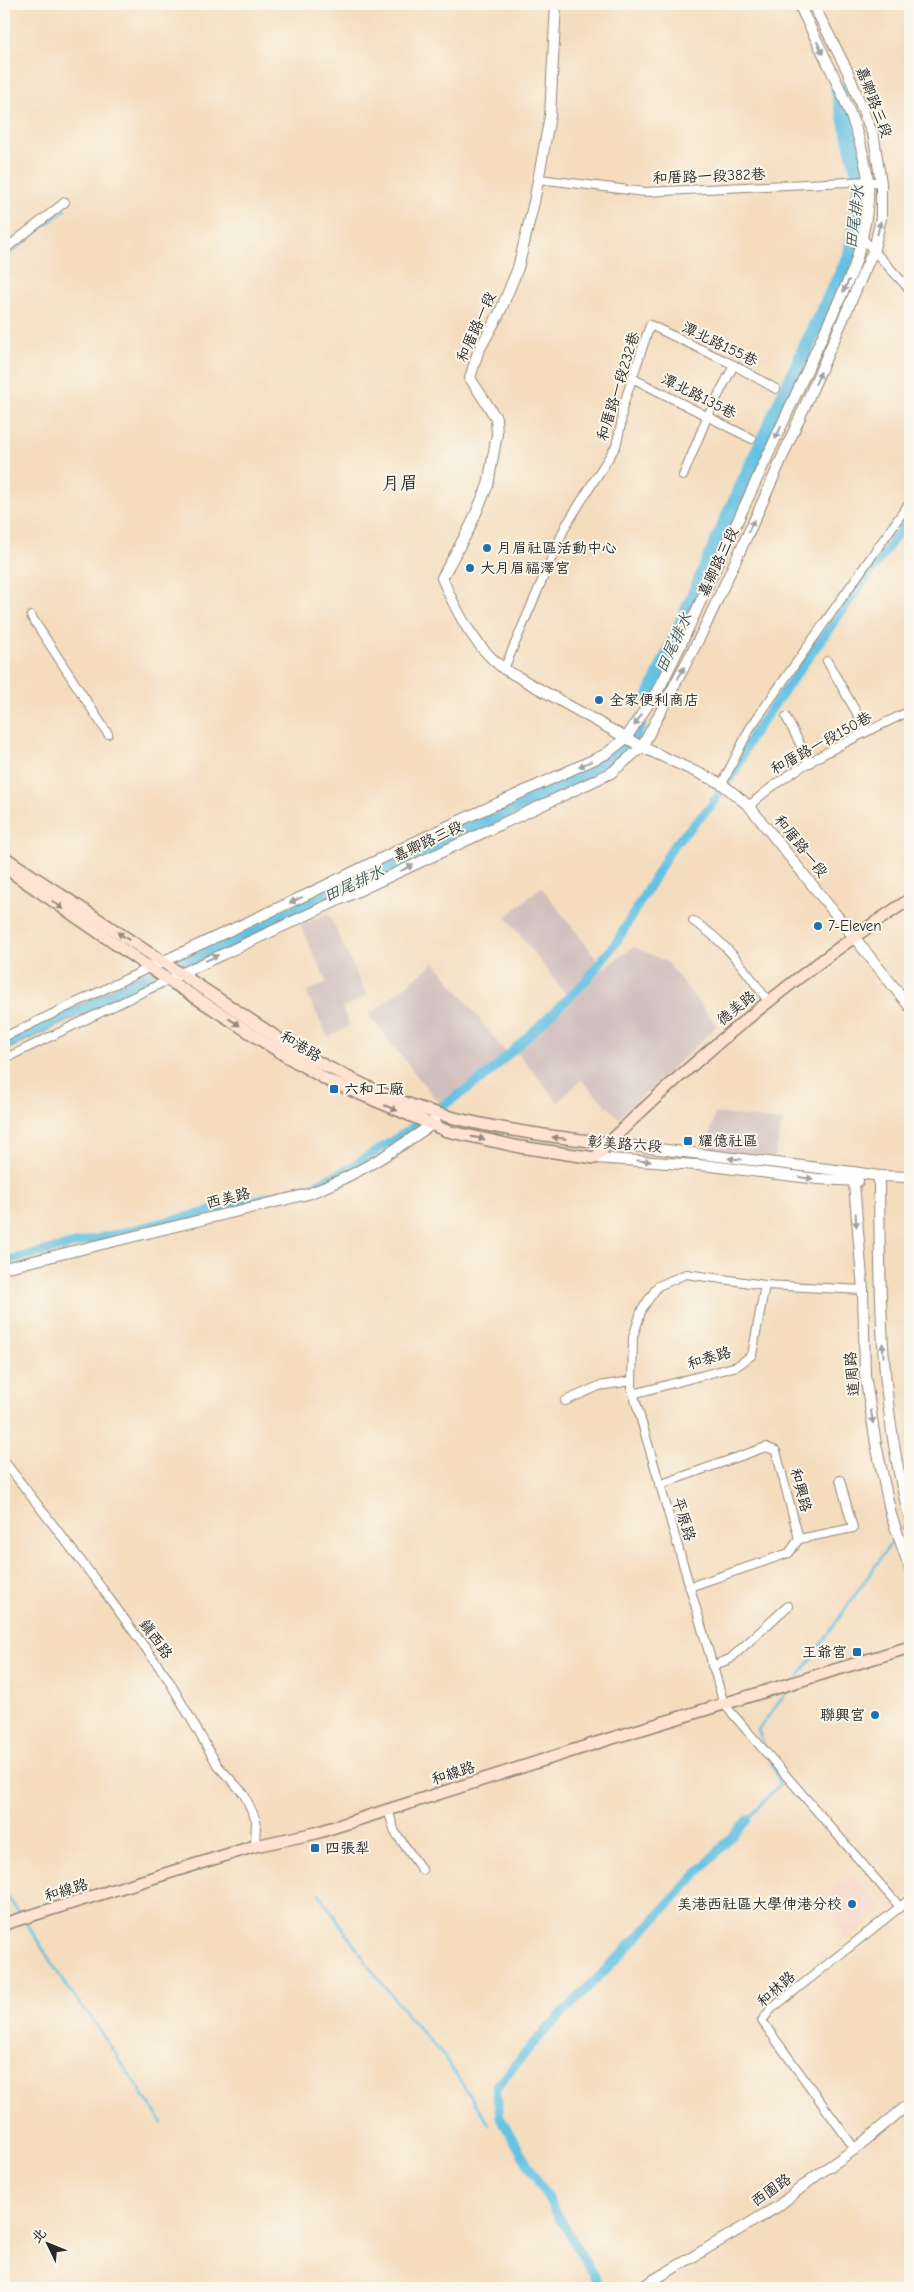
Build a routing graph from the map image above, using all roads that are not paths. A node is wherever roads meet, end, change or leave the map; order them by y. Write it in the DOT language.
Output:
graph roads {
  1 [pos="556,4"];
  2 [pos="799,4"];
  3 [pos="813,4"];
  4 [pos="539,178"];
  5 [pos="868,181"];
  6 [pos="881,183"];
  7 [pos="65,202"];
  8 [pos="863,239"];
  9 [pos="874,249"];
  10 [pos="4,250"];
  11 [pos="910,290"];
  12 [pos="650,325"];
  13 [pos="734,365"];
  14 [pos="632,378"];
  15 [pos="776,389"];
  16 [pos="708,415"];
  17 [pos="752,439"];
  18 [pos="683,476"];
  19 [pos="910,502"];
  20 [pos="31,616"];
  21 [pos="827,661"];
  22 [pos="504,669"];
  23 [pos="910,711"];
  24 [pos="786,717"];
  25 [pos="867,731"];
  26 [pos="108,734"];
  27 [pos="626,738"];
  28 [pos="639,745"];
  29 [pos="810,763"];
  30 [pos="722,784"];
  31 [pos="749,806"];
  32 [pos="4,857"];
  33 [pos="4,867"];
  34 [pos="910,899"];
  35 [pos="693,921"];
  36 [pos="854,936"];
  37 [pos="157,966"];
  38 [pos="172,975"];
  39 [pos="768,1001"];
  40 [pos="910,1007"];
  41 [pos="4,1036"];
  42 [pos="4,1059"];
  43 [pos="438,1114"];
  44 [pos="431,1125"];
  45 [pos="523,1132"];
  46 [pos="608,1144"];
  47 [pos="520,1147"];
  48 [pos="595,1158"];
  49 [pos="879,1176"];
  50 [pos="854,1177"];
  51 [pos="910,1177"];
  52 [pos="4,1268"];
  53 [pos="765,1285"];
  54 [pos="863,1290"];
  55 [pos="631,1380"];
  56 [pos="633,1394"];
  57 [pos="566,1401"];
  58 [pos="4,1461"];
  59 [pos="840,1480"];
  60 [pos="659,1484"];
  61 [pos="910,1519"];
  62 [pos="799,1538"];
  63 [pos="910,1569"];
  64 [pos="689,1587"];
  65 [pos="788,1606"];
  66 [pos="910,1647"];
  67 [pos="712,1666"];
  68 [pos="724,1704"];
  69 [pos="388,1810"];
  70 [pos="255,1846"];
  71 [pos="422,1870"];
  72 [pos="910,1899"];
  73 [pos="900,1907"];
  74 [pos="4,1924"];
  75 [pos="910,2103"];
  76 [pos="855,2149"];
  77 [pos="640,2288"];
  1 -- 4 [label="street, 和厝路一段"];
  2 -- 5 [label="street, 嘉卿路三段, one-way"];
  3 -- 6 [label="street, 嘉卿路三段"];
  4 -- 5 [label="street, 和厝路一段382巷"];
  4 -- 22 [label="street, 和厝路一段"];
  5 -- 6 [label="street, 和厝路一段382巷"];
  5 -- 8 [label="street, 嘉卿路三段"];
  9 -- 6 [label="street, 嘉卿路三段, one-way"];
  7 -- 10 [label="street"];
  8 -- 9 [label="street"];
  8 -- 27 [label="street, 嘉卿路三段, one-way"];
  9 -- 11 [label="street"];
  28 -- 9 [label="street, 嘉卿路三段, one-way"];
  12 -- 13 [label="street, 潭北路155巷"];
  12 -- 14 [label="street, 和厝路一段232巷"];
  13 -- 15 [label="street, 潭北路155巷"];
  13 -- 16 [label="street"];
  14 -- 16 [label="street, 潭北路135巷"];
  14 -- 22 [label="street, 和厝路一段232巷"];
  16 -- 17 [label="street, 潭北路135巷"];
  16 -- 18 [label="street"];
  19 -- 30 [label="street"];
  20 -- 26 [label="street"];
  21 -- 25 [label="street"];
  22 -- 27 [label="street, 和厝路一段"];
  23 -- 25 [label="street, 和厝路一段150巷"];
  24 -- 29 [label="street"];
  25 -- 29 [label="street, 和厝路一段150巷"];
  27 -- 28 [label="street, 和厝路一段"];
  27 -- 37 [label="street, 嘉卿路三段, one-way"];
  28 -- 30 [label="street, 和厝路一段"];
  38 -- 28 [label="street, 嘉卿路三段, one-way"];
  29 -- 31 [label="street, 和厝路一段150巷"];
  30 -- 31 [label="street, 和厝路一段"];
  31 -- 36 [label="street, 和厝路一段"];
  37 -- 32 [label="main road, one-way"];
  33 -- 37 [label="main road, one-way"];
  34 -- 36 [label="main road, 德美路"];
  35 -- 39 [label="street"];
  36 -- 39 [label="main road, 德美路"];
  36 -- 40 [label="street, 和厝路一段"];
  37 -- 38 [label="main road"];
  37 -- 41 [label="street"];
  38 -- 42 [label="street"];
  38 -- 43 [label="main road, 和港路"];
  38 -- 44 [label="main road, 和港路, one-way"];
  39 -- 46 [label="main road, 德美路"];
  43 -- 44 [label="street, 西美路"];
  43 -- 45 [label="main road, 彰美路六段"];
  44 -- 47 [label="main road, 彰美路六段, one-way"];
  44 -- 52 [label="street, 西美路"];
  46 -- 45 [label="main road, 彰美路六段, one-way"];
  45 -- 47 [label="main road"];
  46 -- 48 [label="main road, 德美路"];
  50 -- 46 [label="street, 彰美路六段, one-way"];
  47 -- 48 [label="main road, 彰美路六段"];
  48 -- 50 [label="street, 彰美路六段, one-way"];
  49 -- 50 [label="street, 彰美路六段"];
  49 -- 51 [label="street, 彰美路六段"];
  61 -- 49 [label="street, one-way"];
  50 -- 54 [label="street, 道周路, one-way"];
  53 -- 54 [label="street, 平原路"];
  53 -- 55 [label="street, 平原路"];
  53 -- 56 [label="street, 和泰路"];
  54 -- 63 [label="street, 道周路, one-way"];
  55 -- 56 [label="street, 平原路"];
  55 -- 57 [label="street"];
  56 -- 60 [label="street, 平原路"];
  58 -- 70 [label="street, 鎮西路"];
  59 -- 62 [label="street"];
  60 -- 62 [label="street, 和興路"];
  60 -- 64 [label="street, 平原路"];
  62 -- 64 [label="street"];
  64 -- 67 [label="street, 平原路"];
  65 -- 67 [label="street"];
  66 -- 68 [label="main road, 和線路"];
  67 -- 68 [label="street, 平原路"];
  68 -- 69 [label="main road, 和線路"];
  68 -- 73 [label="street, 平原路"];
  69 -- 70 [label="main road, 和線路"];
  69 -- 71 [label="street"];
  70 -- 74 [label="main road, 和線路"];
  72 -- 73 [label="street, 和林路"];
  73 -- 76 [label="street, 和林路"];
  75 -- 76 [label="street, 西園路"];
  76 -- 77 [label="street, 西園路"];
}
